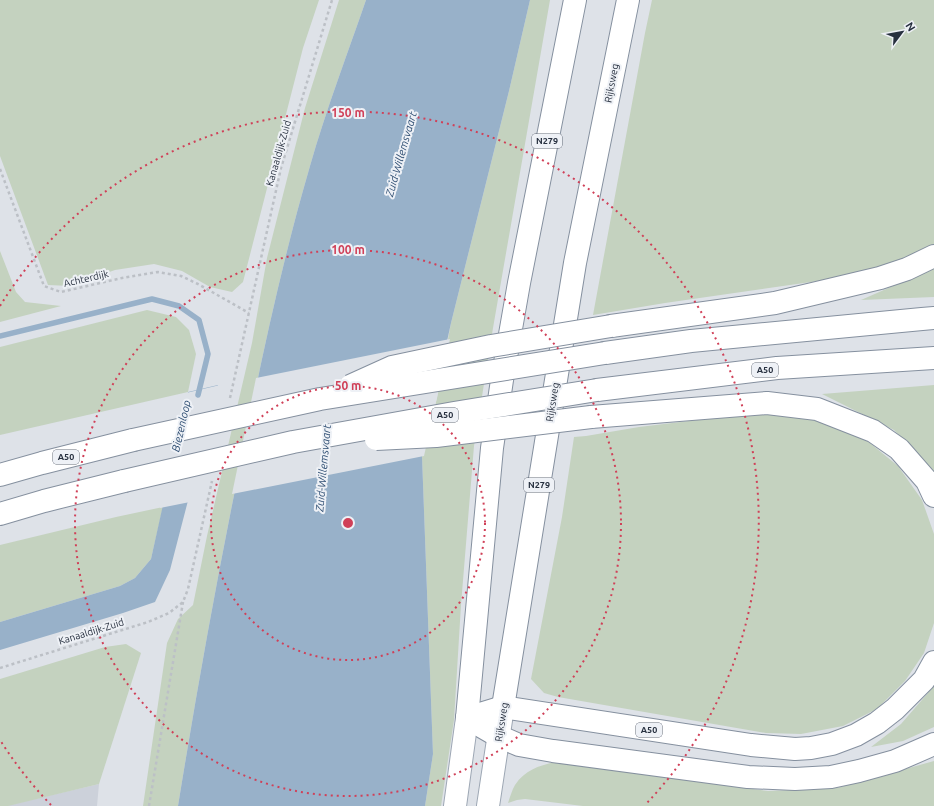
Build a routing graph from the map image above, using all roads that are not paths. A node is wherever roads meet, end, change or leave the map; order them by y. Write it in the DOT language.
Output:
graph roads {
  1 [pos="575,0"];
  2 [pos="628,0"];
  3 [pos="934,256"];
  4 [pos="934,318"];
  5 [pos="934,358"];
  6 [pos="320,399"];
  7 [pos="293,442"];
  8 [pos="0,475"];
  9 [pos="934,496"];
  10 [pos="0,514"];
  11 [pos="934,662"];
  12 [pos="504,707"];
  13 [pos="467,718"];
  14 [pos="498,736"];
  15 [pos="934,744"];
  16 [pos="455,806"];
  17 [pos="488,806"];
  1 -- 13 [label="main road, N279"];
  2 -- 12 [label="main road, Rijksweg / N279"];
  3 -- 6 [label="main road, A50, bridge"];
  4 -- 6 [label="main road, A50, bridge"];
  5 -- 7 [label="main road, A50, bridge"];
  6 -- 8 [label="main road, A50, bridge"];
  7 -- 9 [label="main road, A50, bridge"];
  7 -- 10 [label="main road, A50, bridge"];
  11 -- 12 [label="main road, A50"];
  12 -- 13 [label="main road, A50"];
  12 -- 14 [label="main road, Rijksweg / N279"];
  13 -- 14 [label="main road"];
  13 -- 16 [label="main road, N279"];
  14 -- 15 [label="main road"];
  14 -- 17 [label="main road, Rijksweg / N279"];
}
